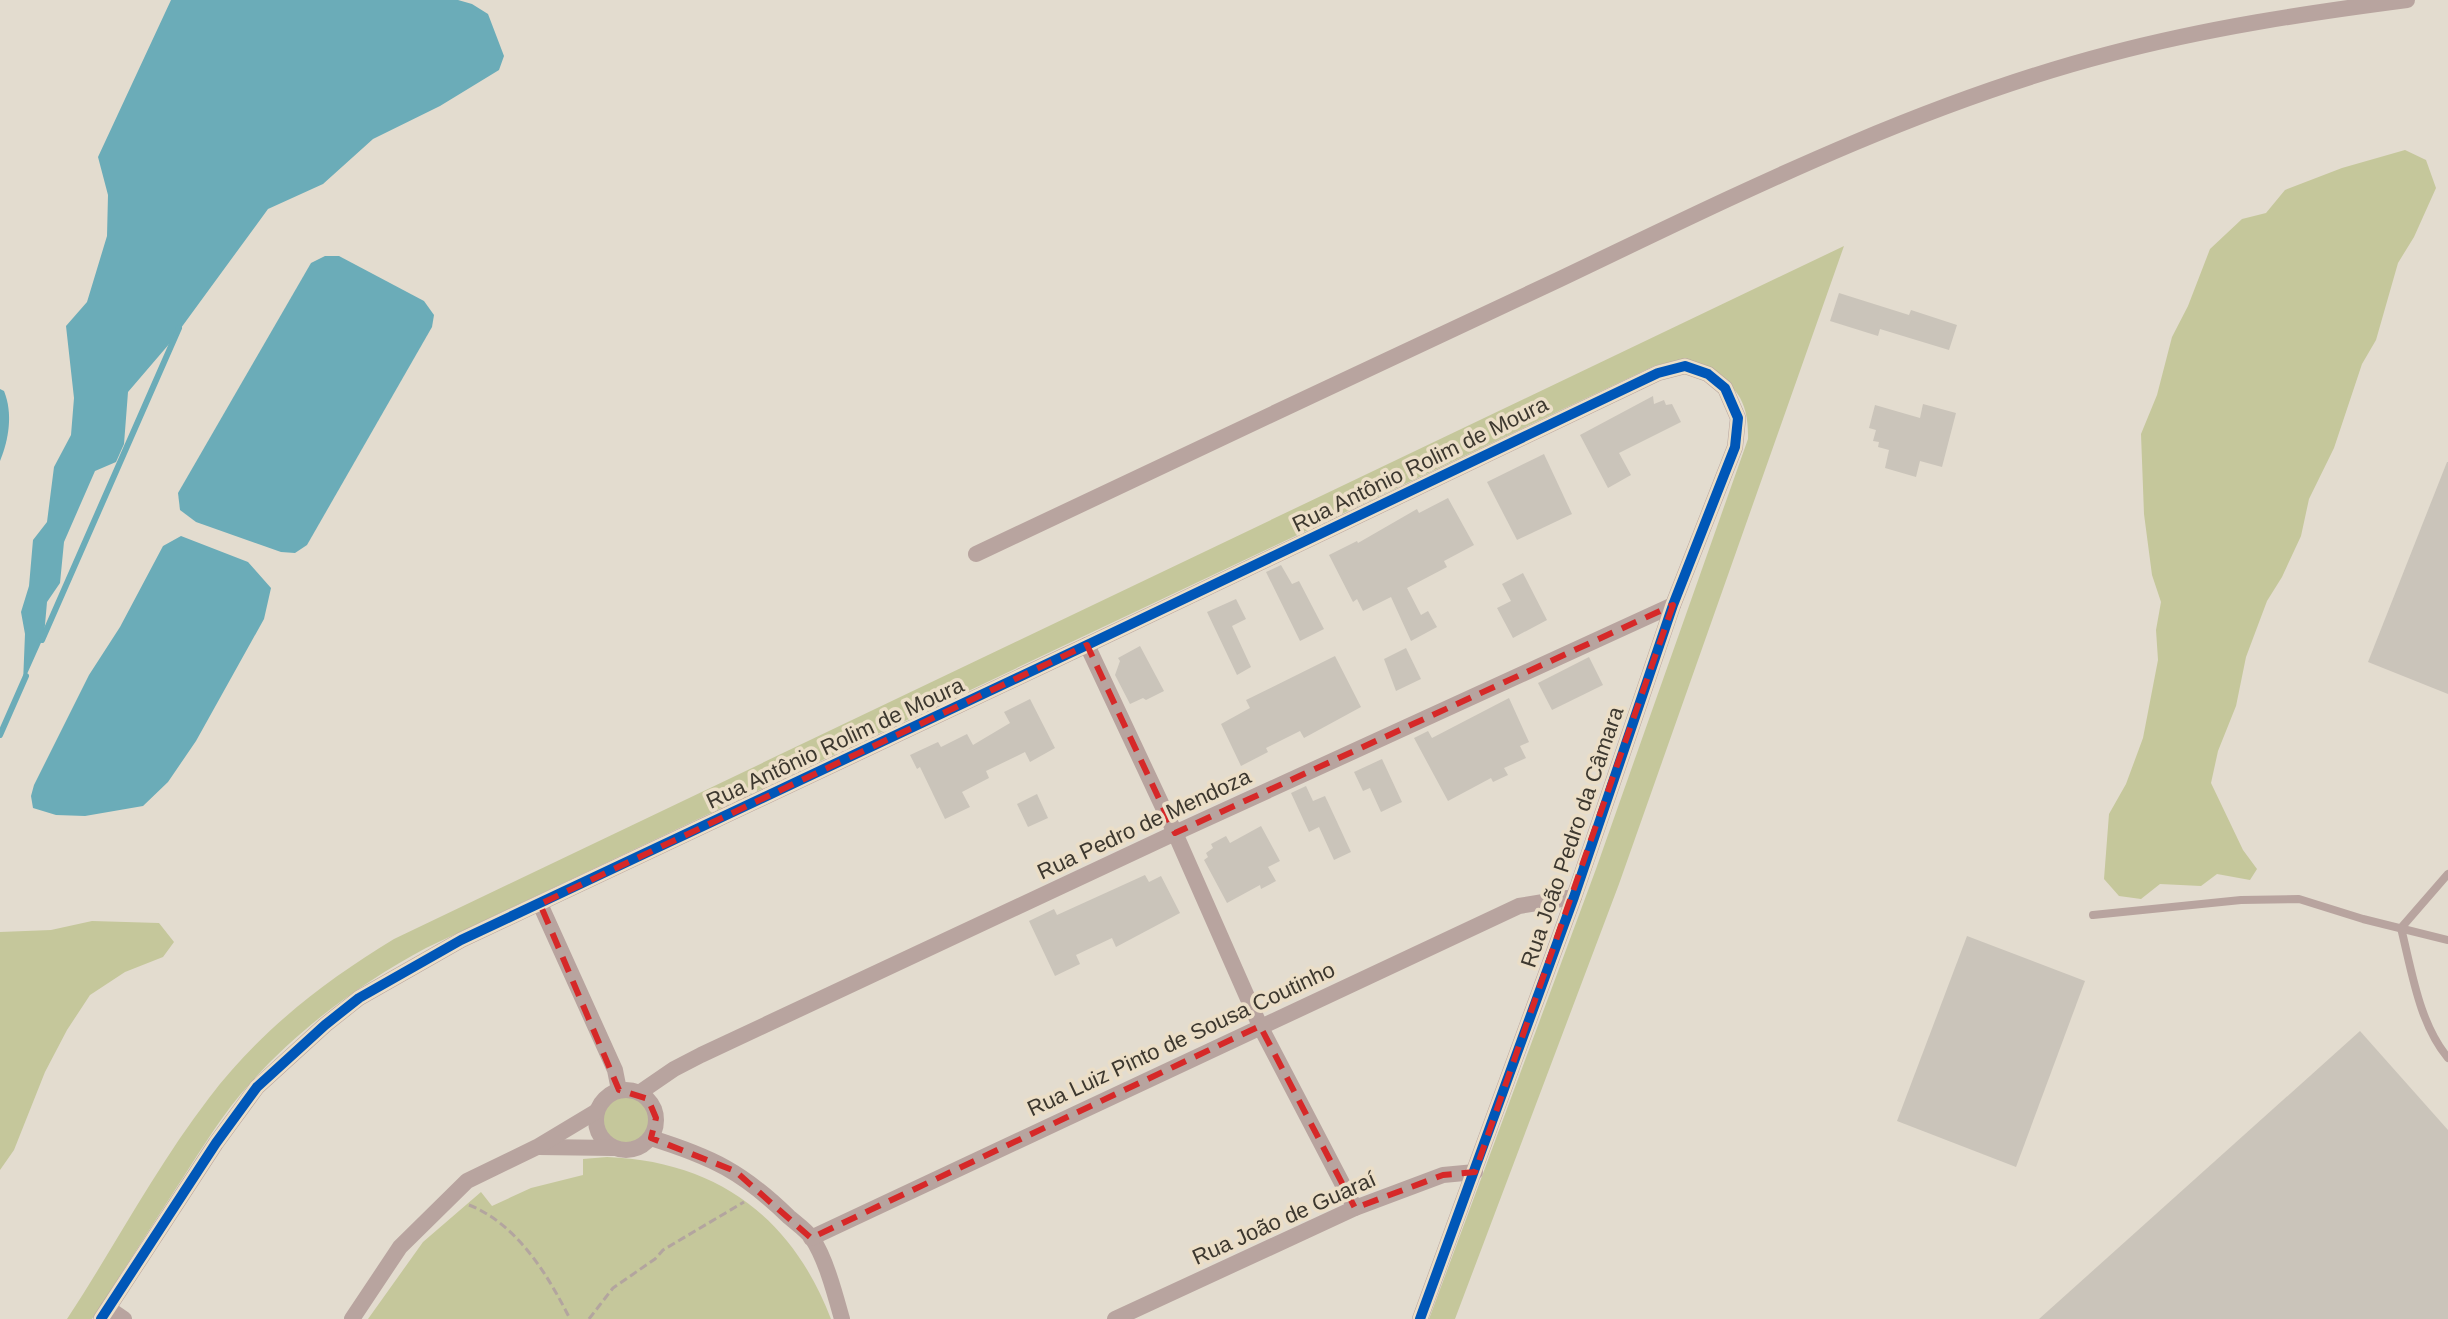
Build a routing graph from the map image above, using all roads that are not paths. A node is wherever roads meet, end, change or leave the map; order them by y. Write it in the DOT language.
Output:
graph roads {
  1 [pos="2407,0"];
  2 [pos="1708,374"];
  3 [pos="976,554"];
  4 [pos="1673,605"];
  5 [pos="1087,645"];
  6 [pos="1175,833"];
  7 [pos="2448,874"];
  8 [pos="2448,886"];
  9 [pos="2433,891"];
  10 [pos="1574,897"];
  11 [pos="540,904"];
  12 [pos="2093,915"];
  13 [pos="2401,928"];
  14 [pos="2448,940"];
  15 [pos="1260,1026"];
  16 [pos="2448,1058"];
  17 [pos="619,1090"];
  18 [pos="639,1093"];
  19 [pos="597,1111"];
  20 [pos="651,1138"];
  21 [pos="537,1147"];
  22 [pos="613,1148"];
  23 [pos="1475,1172"];
  24 [pos="1355,1208"];
  25 [pos="811,1238"];
  26 [pos="104,1314"];
  27 [pos="124,1319"];
  28 [pos="352,1319"];
  29 [pos="842,1319"];
  30 [pos="1115,1319"];
  31 [pos="1420,1319"];
  1 -- 3 [label="street"];
  2 -- 4 [label="street, Rua João Pedro da Câmara"];
  2 -- 5 [label="street, Rua Antônio Rolim de Moura"];
  4 -- 6 [label="street, Rua Pedro de Mendoza"];
  4 -- 10 [label="street, Rua João Pedro da Câmara"];
  5 -- 6 [label="street"];
  5 -- 11 [label="street, Rua Antônio Rolim de Moura"];
  6 -- 15 [label="street"];
  6 -- 18 [label="street, Rua Pedro de Mendoza"];
  7 -- 9 [label="lane"];
  8 -- 9 [label="lane"];
  9 -- 13 [label="lane"];
  10 -- 15 [label="street, Rua Luiz Pinto de Sousa Coutinho"];
  10 -- 23 [label="street, Rua João Pedro da Câmara"];
  11 -- 17 [label="street"];
  11 -- 26 [label="street, Rua Antônio Rolim de Moura"];
  12 -- 13 [label="lane"];
  13 -- 14 [label="lane"];
  13 -- 16 [label="lane"];
  15 -- 24 [label="street"];
  15 -- 25 [label="street, Rua Luiz Pinto de Sousa Coutinho"];
  17 -- 18 [label="street"];
  17 -- 19 [label="street"];
  18 -- 20 [label="street"];
  19 -- 21 [label="street"];
  19 -- 22 [label="street"];
  20 -- 22 [label="street"];
  20 -- 25 [label="street"];
  21 -- 22 [label="street"];
  21 -- 28 [label="street"];
  23 -- 24 [label="street, Rua João de Guaraí"];
  23 -- 31 [label="street, Rua João Pedro da Câmara"];
  24 -- 30 [label="street, Rua João de Guaraí"];
  25 -- 29 [label="street"];
  26 -- 27 [label="street"];
}
